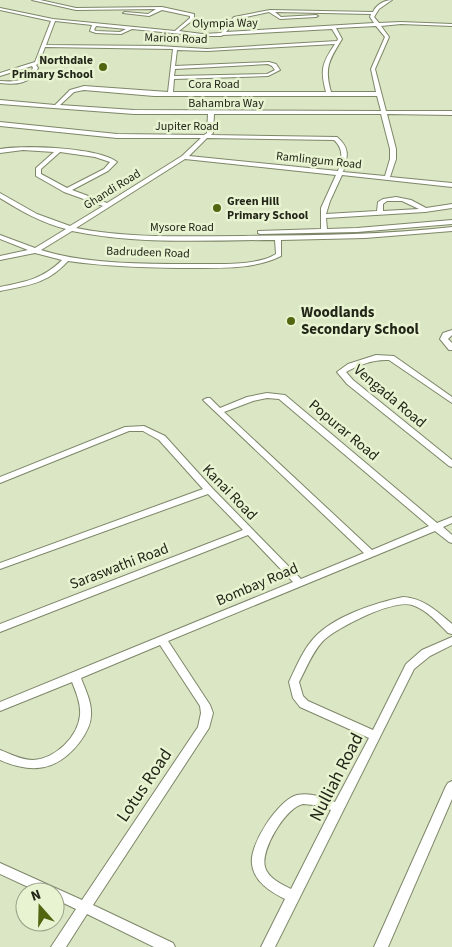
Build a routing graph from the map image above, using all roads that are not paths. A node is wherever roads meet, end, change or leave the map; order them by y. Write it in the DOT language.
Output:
graph roads {
  1 [pos="34,0"];
  2 [pos="389,0"];
  3 [pos="0,9"];
  4 [pos="270,11"];
  5 [pos="326,11"];
  6 [pos="372,13"];
  7 [pos="53,20"];
  8 [pos="376,24"];
  9 [pos="452,25"];
  10 [pos="333,27"];
  11 [pos="176,32"];
  12 [pos="221,34"];
  13 [pos="337,42"];
  14 [pos="43,46"];
  15 [pos="175,48"];
  16 [pos="33,65"];
  17 [pos="172,68"];
  18 [pos="0,74"];
  19 [pos="171,78"];
  20 [pos="0,82"];
  21 [pos="170,94"];
  22 [pos="329,94"];
  23 [pos="378,94"];
  24 [pos="0,102"];
  25 [pos="57,105"];
  26 [pos="211,113"];
  27 [pos="383,113"];
  28 [pos="452,113"];
  29 [pos="0,124"];
  30 [pos="206,137"];
  31 [pos="0,151"];
  32 [pos="58,152"];
  33 [pos="184,157"];
  34 [pos="340,174"];
  35 [pos="387,178"];
  36 [pos="452,186"];
  37 [pos="66,191"];
  38 [pos="0,195"];
  39 [pos="107,205"];
  40 [pos="452,206"];
  41 [pos="426,210"];
  42 [pos="380,213"];
  43 [pos="323,216"];
  44 [pos="452,222"];
  45 [pos="69,227"];
  46 [pos="452,229"];
  47 [pos="324,231"];
  48 [pos="0,237"];
  49 [pos="278,238"];
  50 [pos="35,250"];
  51 [pos="0,258"];
  52 [pos="67,258"];
  53 [pos="0,288"];
  54 [pos="452,332"];
  55 [pos="452,348"];
  56 [pos="207,400"];
  57 [pos="452,401"];
  58 [pos="219,411"];
  59 [pos="452,464"];
  60 [pos="0,480"];
  61 [pos="209,490"];
  62 [pos="452,520"];
  63 [pos="437,527"];
  64 [pos="249,531"];
  65 [pos="452,540"];
  66 [pos="371,554"];
  67 [pos="0,566"];
  68 [pos="299,582"];
  69 [pos="0,628"];
  70 [pos="452,630"];
  71 [pos="162,640"];
  72 [pos="452,641"];
  73 [pos="75,675"];
  74 [pos="0,707"];
  75 [pos="376,736"];
  76 [pos="0,755"];
  77 [pos="452,786"];
  78 [pos="339,808"];
  79 [pos="0,868"];
  80 [pos="30,882"];
  81 [pos="65,898"];
  82 [pos="293,898"];
  83 [pos="85,907"];
  84 [pos="58,947"];
  85 [pos="168,947"];
  86 [pos="268,947"];
  87 [pos="381,947"];
  1 -- 11 [label="street"];
  2 -- 6 [label="street"];
  3 -- 7 [label="street"];
  4 -- 5 [label="street"];
  4 -- 5 [label="street"];
  4 -- 12 [label="street"];
  5 -- 6 [label="street"];
  6 -- 8 [label="street"];
  7 -- 11 [label="street, Olympia Way"];
  7 -- 14 [label="street"];
  8 -- 9 [label="street, Olympia Way"];
  8 -- 10 [label="street, Olympia Way"];
  8 -- 23 [label="street"];
  10 -- 12 [label="street, Olympia Way"];
  10 -- 13 [label="street"];
  11 -- 12 [label="street, Olympia Way"];
  13 -- 15 [label="street, Marion Road"];
  13 -- 22 [label="street"];
  14 -- 15 [label="street, Marion Road"];
  14 -- 16 [label="street"];
  15 -- 17 [label="street"];
  16 -- 18 [label="street"];
  16 -- 20 [label="street"];
  17 -- 19 [label="street"];
  17 -- 19 [label="street"];
  19 -- 21 [label="street"];
  21 -- 22 [label="street, Cora Road"];
  21 -- 25 [label="street, Cora Road"];
  22 -- 23 [label="street, Cora Road"];
  23 -- 27 [label="street"];
  24 -- 25 [label="street, Bahambra Way"];
  25 -- 26 [label="street, Bahambra Way"];
  26 -- 27 [label="street, Bahambra Way"];
  26 -- 30 [label="street"];
  27 -- 28 [label="street, Bahambra Way"];
  27 -- 35 [label="street"];
  29 -- 30 [label="street, Jupiter Road"];
  30 -- 33 [label="street, Ghandi Road"];
  30 -- 34 [label="street, Jupiter Road"];
  31 -- 32 [label="street"];
  32 -- 37 [label="street"];
  32 -- 37 [label="street"];
  33 -- 34 [label="street, Ramlingum Road"];
  33 -- 39 [label="street, Ghandi Road"];
  34 -- 35 [label="street, Ramlingum Road"];
  34 -- 43 [label="street"];
  35 -- 36 [label="street, Ramlingum Road"];
  37 -- 39 [label="street"];
  38 -- 45 [label="street, Mysore Road"];
  39 -- 45 [label="street, Ghandi Road"];
  40 -- 41 [label="street"];
  41 -- 42 [label="street"];
  41 -- 42 [label="street"];
  42 -- 43 [label="street"];
  43 -- 47 [label="street"];
  44 -- 47 [label="street, Mysore Road"];
  45 -- 47 [label="street, Mysore Road"];
  45 -- 49 [label="street, Mysore Road"];
  45 -- 50 [label="street, Ghandi Road"];
  46 -- 49 [label="street, Mysore Road"];
  48 -- 50 [label="street, Badrudeen Road"];
  49 -- 52 [label="street, Badrudeen Road"];
  50 -- 51 [label="street, Ghandi Road"];
  50 -- 52 [label="street, Badrudeen Road"];
  52 -- 53 [label="street"];
  54 -- 55 [label="street"];
  56 -- 58 [label="street"];
  57 -- 59 [label="street, Vengada Road"];
  58 -- 63 [label="street, Popurar Road"];
  58 -- 66 [label="street"];
  60 -- 61 [label="street, Kanai Road"];
  61 -- 64 [label="street, Kanai Road"];
  61 -- 67 [label="street"];
  62 -- 63 [label="street, Bombay Road"];
  63 -- 65 [label="street, Popurar Road"];
  63 -- 66 [label="street, Bombay Road"];
  64 -- 68 [label="street, Kanai Road"];
  64 -- 69 [label="street, Saraswathi Road"];
  66 -- 68 [label="street, Bombay Road"];
  68 -- 71 [label="street, Bombay Road"];
  70 -- 75 [label="street"];
  71 -- 73 [label="street, Bombay Road"];
  71 -- 83 [label="street, Lotus Road"];
  72 -- 75 [label="street, Nulliah Road"];
  73 -- 74 [label="street, Bombay Road"];
  73 -- 76 [label="street"];
  75 -- 78 [label="street, Nulliah Road"];
  77 -- 87 [label="street"];
  78 -- 82 [label="street, Nulliah Road"];
  78 -- 82 [label="street"];
  79 -- 80 [label="street"];
  81 -- 83 [label="street"];
  82 -- 86 [label="street, Nulliah Road"];
  83 -- 84 [label="street, Lotus Road"];
  83 -- 85 [label="street"];
}
